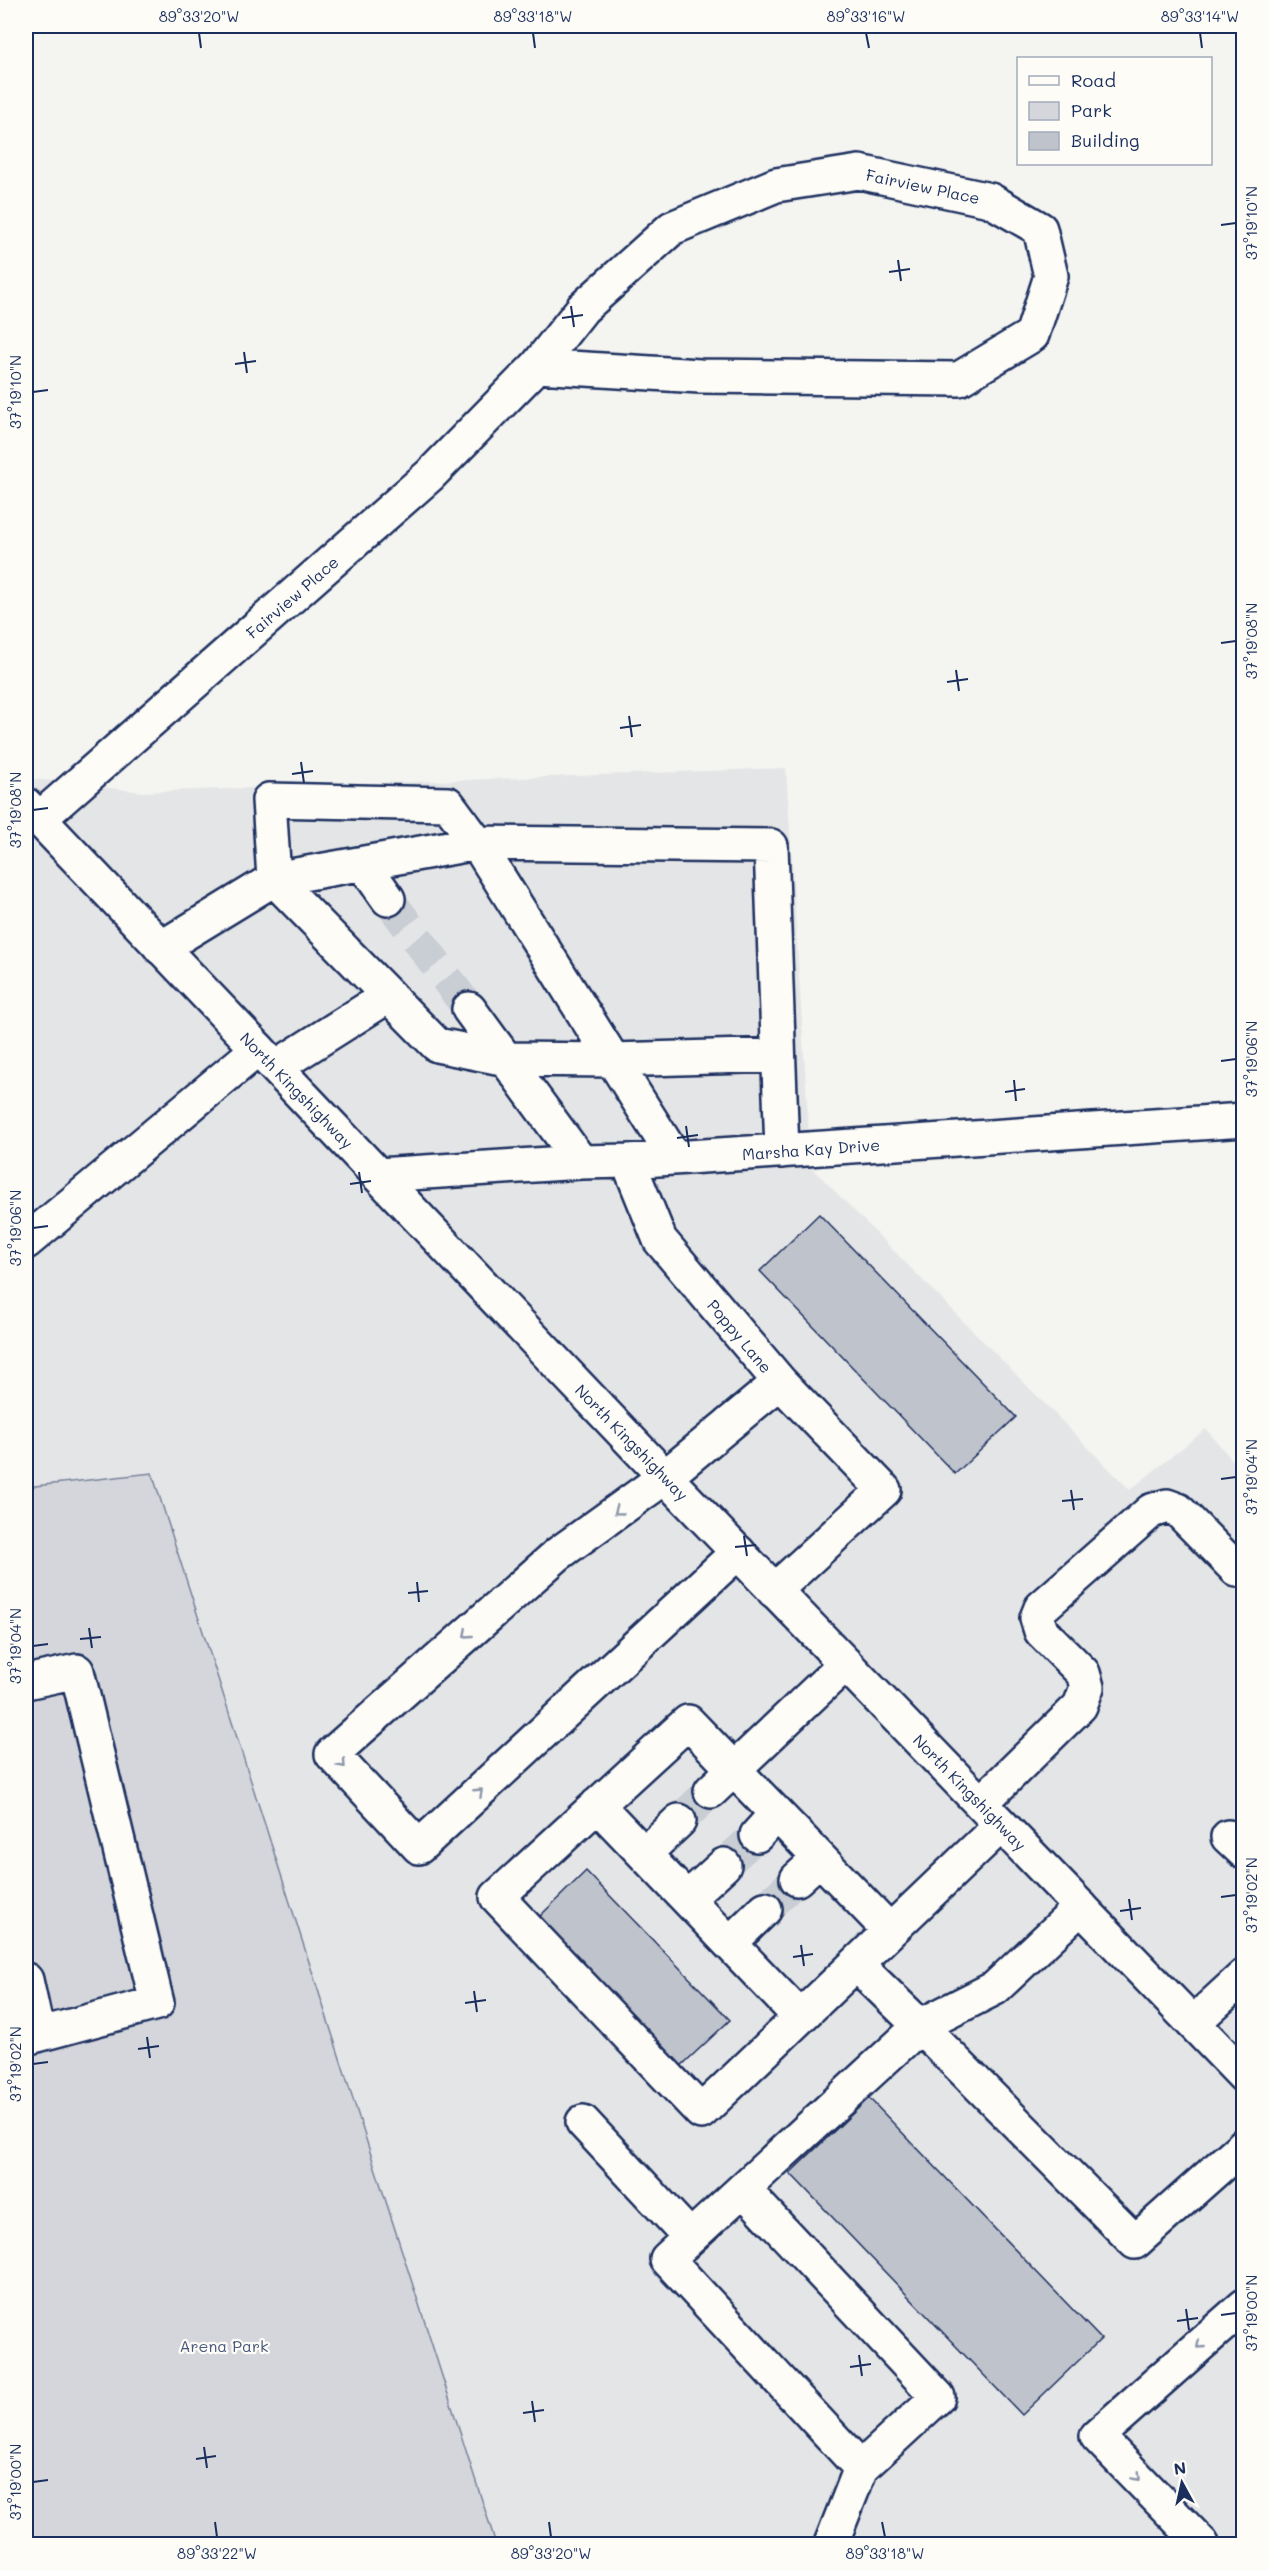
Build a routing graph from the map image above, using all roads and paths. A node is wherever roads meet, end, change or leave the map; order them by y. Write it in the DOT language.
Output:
graph roads {
  1 [pos="537,366"];
  2 [pos="32,812"];
  3 [pos="477,843"];
  4 [pos="364,865"];
  5 [pos="274,879"];
  6 [pos="388,899"];
  7 [pos="161,948"];
  8 [pos="388,996"];
  9 [pos="469,1009"];
  10 [pos="777,1055"];
  11 [pos="267,1058"];
  12 [pos="507,1059"];
  13 [pos="613,1060"];
  14 [pos="1244,1120"];
  15 [pos="782,1151"];
  16 [pos="674,1157"];
  17 [pos="628,1161"];
  18 [pos="581,1162"];
  19 [pos="378,1175"];
  20 [pos="26,1242"];
  21 [pos="780,1382"];
  22 [pos="665,1477"];
  23 [pos="738,1552"];
  24 [pos="1237,1570"];
  25 [pos="774,1591"];
  26 [pos="845,1664"];
  27 [pos="26,1682"];
  28 [pos="722,1780"];
  29 [pos="597,1805"];
  30 [pos="991,1814"];
  31 [pos="679,1821"];
  32 [pos="644,1854"];
  33 [pos="724,1865"];
  34 [pos="687,1899"];
  35 [pos="1081,1907"];
  36 [pos="765,1909"];
  37 [pos="890,1931"];
  38 [pos="730,1943"];
  39 [pos="856,1964"];
  40 [pos="1244,1976"];
  41 [pos="26,1980"];
  42 [pos="800,2016"];
  43 [pos="1193,2023"];
  44 [pos="920,2026"];
  45 [pos="32,2037"];
  46 [pos="1244,2076"];
  47 [pos="583,2121"];
  48 [pos="1244,2145"];
  49 [pos="743,2188"];
  50 [pos="690,2237"];
  51 [pos="1244,2306"];
  52 [pos="861,2468"];
  53 [pos="831,2544"];
  54 [pos="1202,2544"];
  1 -- 1 [label="street, Fairview Place"];
  1 -- 2 [label="street, Fairview Place"];
  2 -- 7 [label="street, North Kingshighway"];
  3 -- 4 [label="street"];
  3 -- 5 [label="street"];
  3 -- 10 [label="street"];
  3 -- 13 [label="street"];
  4 -- 5 [label="street"];
  4 -- 6 [label="street"];
  5 -- 7 [label="street"];
  5 -- 8 [label="street"];
  7 -- 11 [label="street, North Kingshighway"];
  8 -- 11 [label="street"];
  8 -- 12 [label="street"];
  9 -- 12 [label="street"];
  10 -- 13 [label="street"];
  10 -- 15 [label="street"];
  11 -- 19 [label="street, North Kingshighway"];
  11 -- 20 [label="street"];
  12 -- 13 [label="street"];
  12 -- 18 [label="street"];
  13 -- 16 [label="street"];
  14 -- 15 [label="street, Marsha Kay Drive"];
  15 -- 16 [label="street, Marsha Kay Drive"];
  16 -- 17 [label="street, Marsha Kay Drive"];
  17 -- 18 [label="street, Marsha Kay Drive"];
  17 -- 21 [label="street, Poppy Lane"];
  18 -- 19 [label="street, Marsha Kay Drive"];
  19 -- 22 [label="street, North Kingshighway"];
  21 -- 22 [label="street, Poppy Lane"];
  21 -- 25 [label="street"];
  22 -- 23 [label="street, North Kingshighway"];
  22 -- 23 [label="street, Poppy Lane, one-way"];
  23 -- 25 [label="street, North Kingshighway"];
  24 -- 30 [label="street"];
  25 -- 26 [label="street, North Kingshighway"];
  26 -- 28 [label="street"];
  26 -- 30 [label="street, North Kingshighway"];
  27 -- 45 [label="street"];
  28 -- 29 [label="street"];
  28 -- 37 [label="street"];
  29 -- 32 [label="street"];
  29 -- 42 [label="street"];
  30 -- 35 [label="street, North Kingshighway"];
  30 -- 37 [label="street"];
  31 -- 32 [label="street"];
  32 -- 34 [label="street"];
  33 -- 34 [label="street"];
  34 -- 38 [label="street"];
  35 -- 43 [label="street, North Kingshighway"];
  35 -- 44 [label="street"];
  36 -- 38 [label="street"];
  37 -- 39 [label="street"];
  38 -- 42 [label="street"];
  39 -- 42 [label="street"];
  39 -- 44 [label="street"];
  40 -- 43 [label="street"];
  41 -- 45 [label="street"];
  43 -- 46 [label="street, North Kingshighway"];
  44 -- 48 [label="street"];
  44 -- 49 [label="street"];
  47 -- 50 [label="street"];
  49 -- 50 [label="street"];
  49 -- 52 [label="street"];
  50 -- 52 [label="street"];
  51 -- 54 [label="street, one-way"];
  52 -- 53 [label="street"];
}
